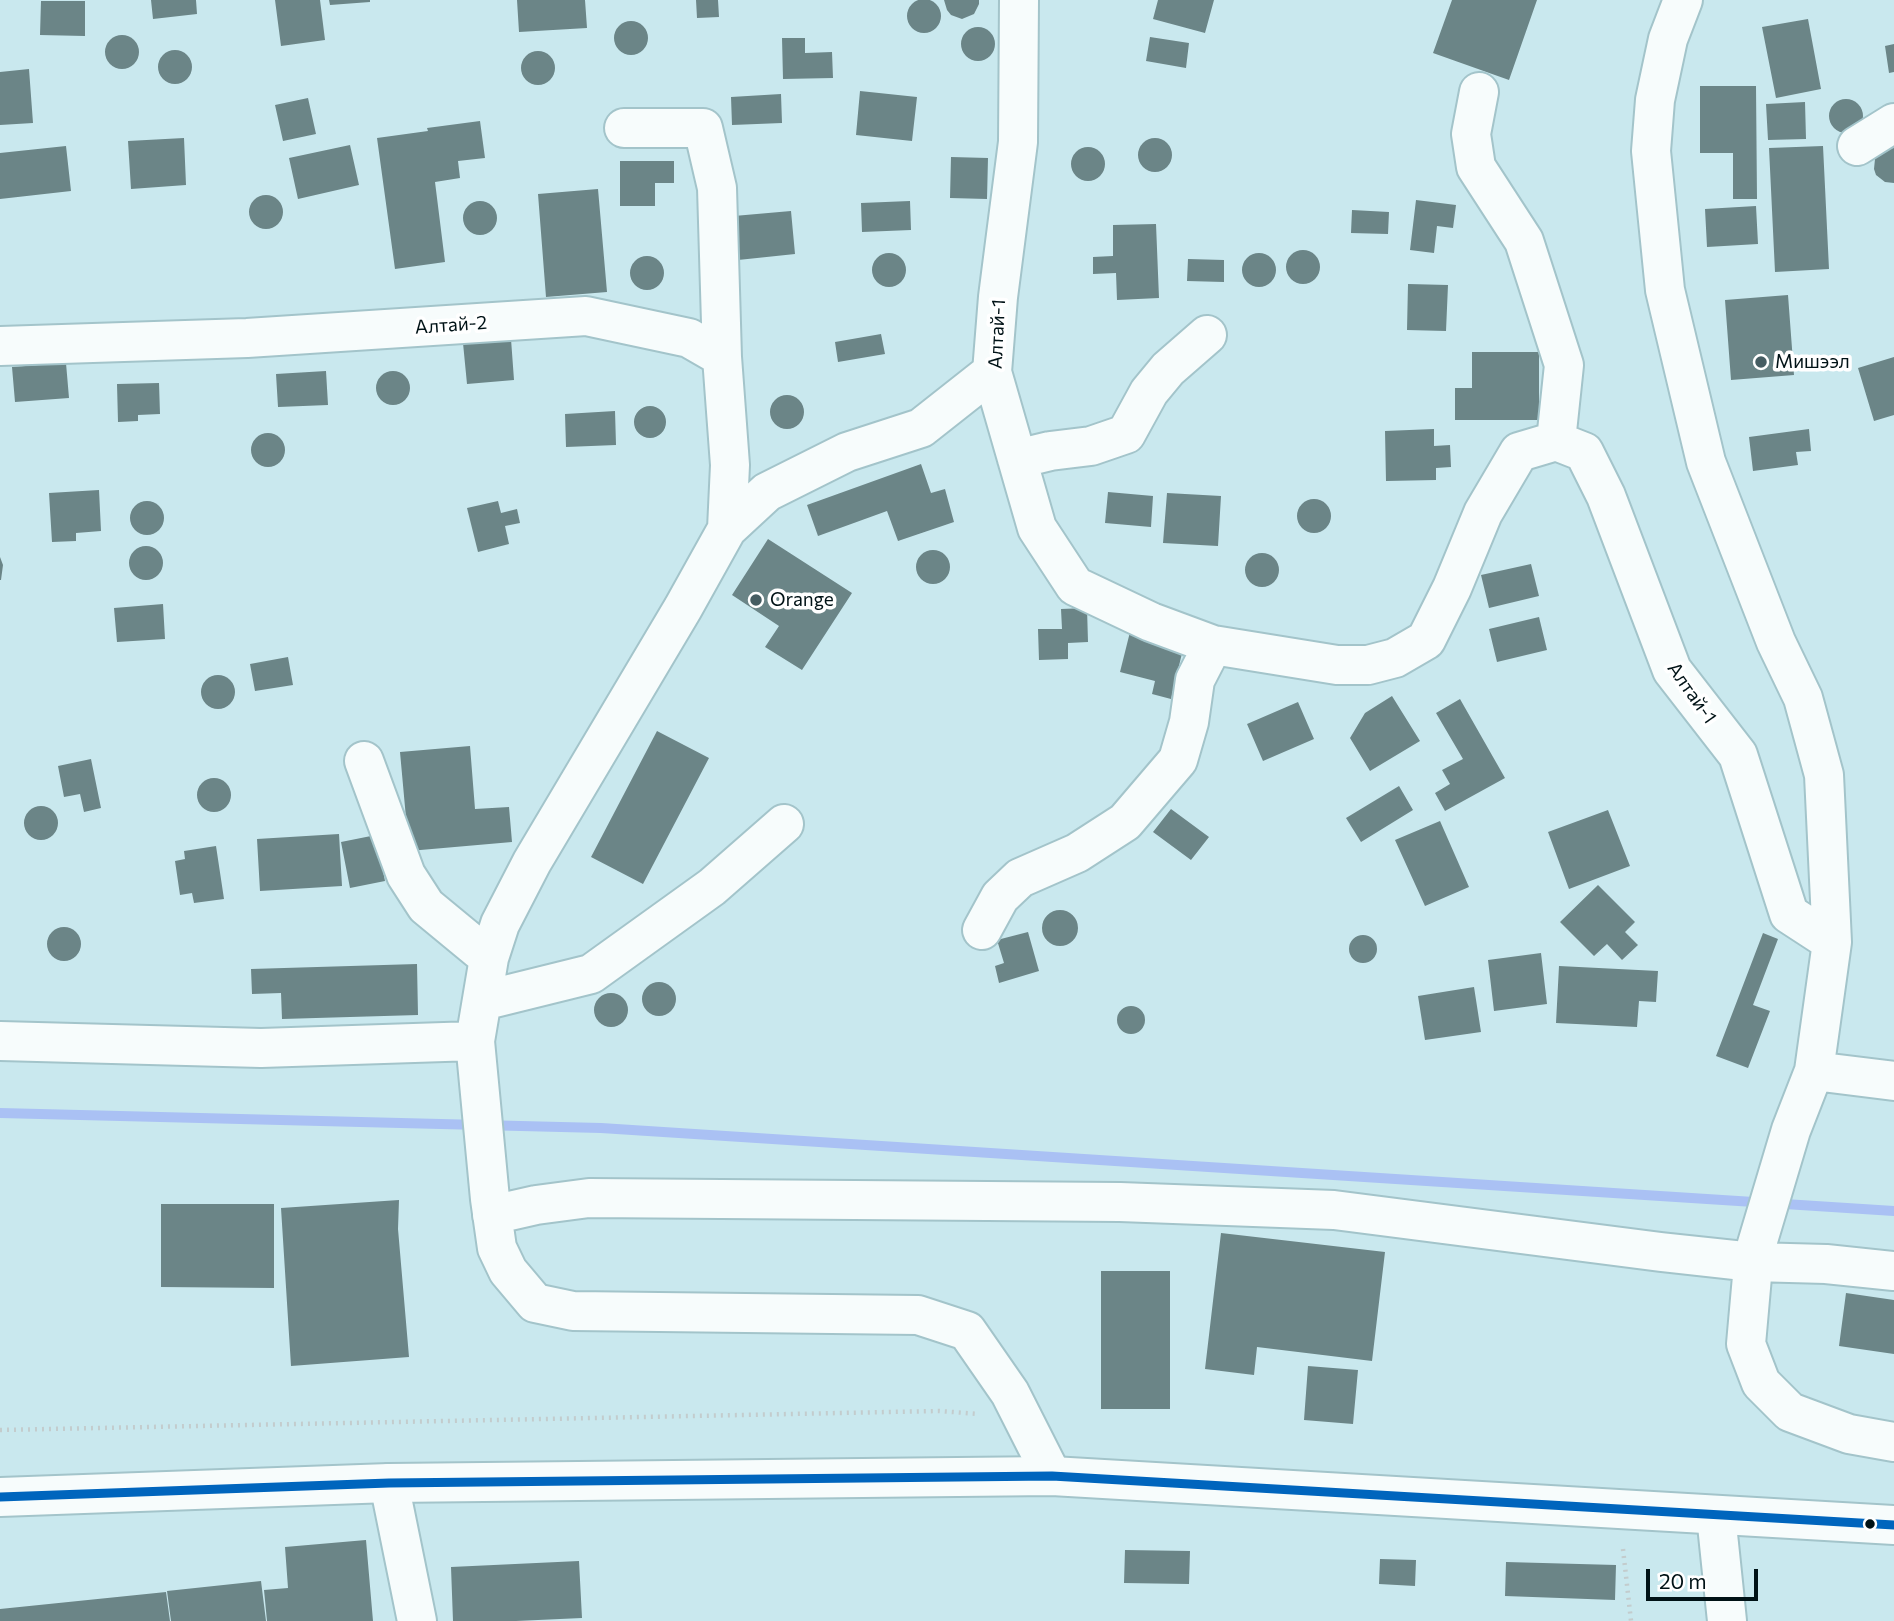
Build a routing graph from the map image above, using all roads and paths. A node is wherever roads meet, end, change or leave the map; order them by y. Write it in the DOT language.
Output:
graph roads {
  1 [pos="1019,0"];
  2 [pos="1684,0"];
  3 [pos="1479,92"];
  4 [pos="1894,124"];
  5 [pos="624,128"];
  6 [pos="1857,146"];
  7 [pos="1207,335"];
  8 [pos="0,346"];
  9 [pos="722,358"];
  10 [pos="992,372"];
  11 [pos="1556,441"];
  12 [pos="1017,459"];
  13 [pos="727,529"];
  14 [pos="1213,645"];
  15 [pos="363,761"];
  16 [pos="784,824"];
  17 [pos="982,930"];
  18 [pos="1832,942"];
  19 [pos="489,958"];
  20 [pos="482,1001"];
  21 [pos="0,1041"];
  22 [pos="475,1041"];
  23 [pos="1814,1071"];
  24 [pos="1894,1081"];
  25 [pos="491,1207"];
  26 [pos="1754,1258"];
  27 [pos="1894,1271"];
  28 [pos="1022,1416"];
  29 [pos="0,1430"];
  30 [pos="1894,1442"];
  31 [pos="1052,1476"];
  32 [pos="389,1483"];
  33 [pos="0,1497"];
  34 [pos="1716,1515"];
  35 [pos="1894,1525"];
  36 [pos="1623,1549"];
  37 [pos="417,1621"];
  38 [pos="1631,1621"];
  39 [pos="1727,1621"];
  1 -- 10 [label="street, Алтай-1"];
  2 -- 18 [label="street"];
  3 -- 11 [label="street"];
  4 -- 6 [label="street"];
  5 -- 9 [label="street"];
  7 -- 12 [label="street"];
  8 -- 9 [label="street, Алтай-2"];
  9 -- 13 [label="street"];
  10 -- 12 [label="street, Алтай-1"];
  10 -- 13 [label="street"];
  11 -- 14 [label="street, Алтай-1"];
  11 -- 18 [label="street, Алтай-1"];
  12 -- 14 [label="street, Алтай-1"];
  13 -- 19 [label="street"];
  14 -- 17 [label="street"];
  15 -- 19 [label="street"];
  16 -- 20 [label="street"];
  18 -- 23 [label="street"];
  19 -- 20 [label="street"];
  20 -- 22 [label="street"];
  21 -- 22 [label="street"];
  22 -- 25 [label="street"];
  23 -- 24 [label="street"];
  23 -- 26 [label="street"];
  25 -- 26 [label="street"];
  25 -- 28 [label="street"];
  26 -- 27 [label="street"];
  26 -- 30 [label="street"];
  28 -- 29 [label="path"];
  28 -- 31 [label="street"];
  31 -- 32 [label="street"];
  31 -- 34 [label="street"];
  32 -- 33 [label="street"];
  32 -- 37 [label="street"];
  34 -- 35 [label="street"];
  34 -- 39 [label="street"];
  36 -- 38 [label="path"];
}
